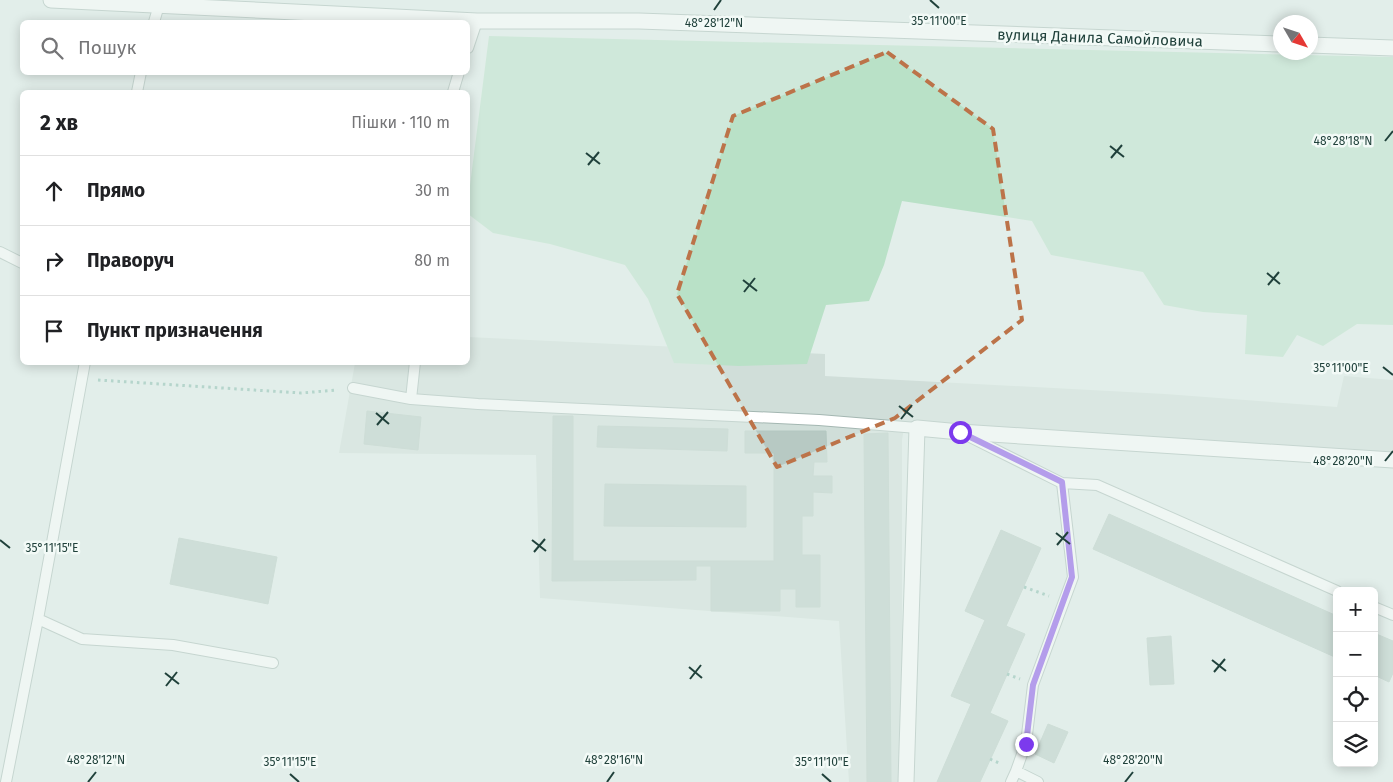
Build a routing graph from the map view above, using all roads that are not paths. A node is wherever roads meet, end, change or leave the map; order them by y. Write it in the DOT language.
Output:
graph roads {
  1 [pos="51,0"];
  2 [pos="159,5"];
  3 [pos="155,20"];
  4 [pos="477,20"];
  5 [pos="470,42"];
  6 [pos="1273,44"];
  7 [pos="1318,45"];
  8 [pos="1393,48"];
  9 [pos="140,75"];
  10 [pos="459,75"];
  11 [pos="137,90"];
  12 [pos="454,90"];
  13 [pos="0,252"];
  14 [pos="20,262"];
  15 [pos="84,365"];
  16 [pos="415,365"];
  17 [pos="354,388"];
  18 [pos="411,399"];
  19 [pos="917,428"];
  20 [pos="960,432"];
  21 [pos="1393,460"];
  22 [pos="1062,482"];
  23 [pos="1333,589"];
  24 [pos="1378,609"];
  25 [pos="1393,615"];
  26 [pos="38,619"];
  27 [pos="273,663"];
  28 [pos="1016,771"];
  29 [pos="6,782"];
  30 [pos="906,782"];
  31 [pos="1011,782"];
  32 [pos="1038,782"];
  1 -- 2 [label="street, вулиця Данила Самойловича"];
  2 -- 3 [label="lane"];
  2 -- 4 [label="street, вулиця Данила Самойловича"];
  4 -- 5 [label="lane"];
  4 -- 6 [label="street, вулиця Данила Самойловича"];
  7 -- 8 [label="street"];
  9 -- 11 [label="lane"];
  10 -- 12 [label="lane"];
  13 -- 14 [label="lane"];
  15 -- 26 [label="lane"];
  16 -- 18 [label="lane"];
  17 -- 18 [label="lane"];
  18 -- 19 [label="lane"];
  19 -- 20 [label="street"];
  19 -- 30 [label="street"];
  20 -- 21 [label="street"];
  20 -- 22 [label="lane"];
  22 -- 23 [label="lane"];
  22 -- 28 [label="lane"];
  24 -- 25 [label="lane"];
  26 -- 27 [label="lane"];
  26 -- 29 [label="lane"];
  28 -- 31 [label="lane"];
  28 -- 32 [label="lane"];
}
